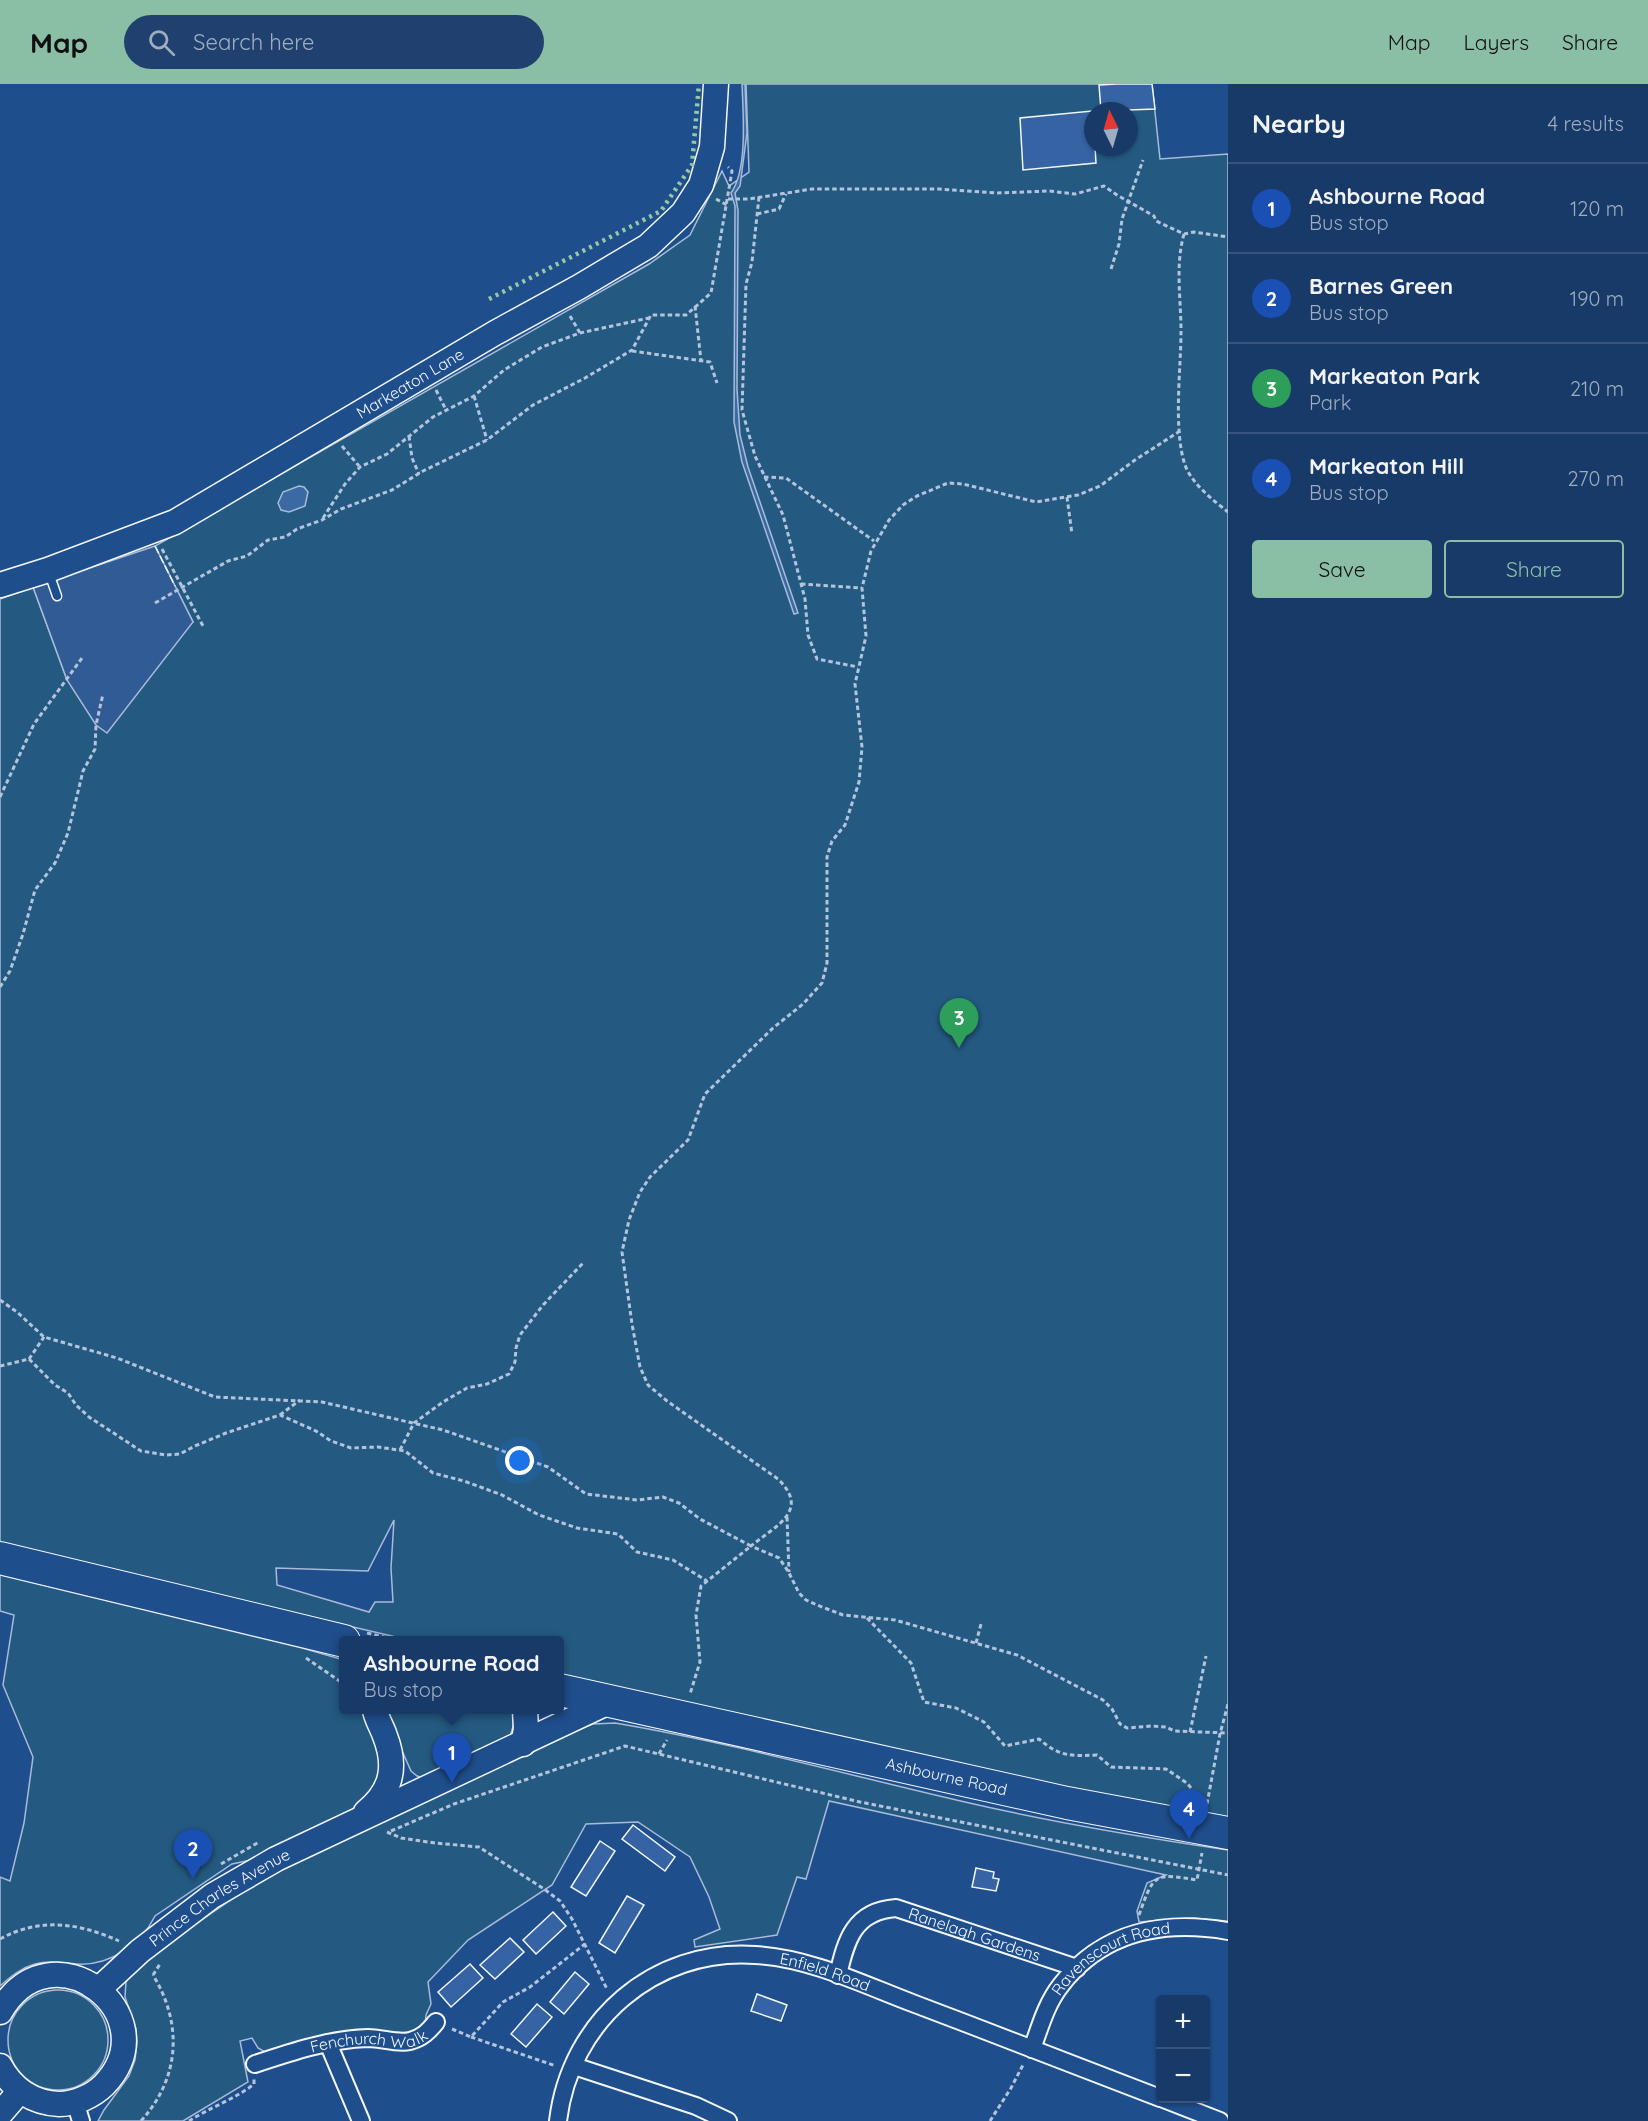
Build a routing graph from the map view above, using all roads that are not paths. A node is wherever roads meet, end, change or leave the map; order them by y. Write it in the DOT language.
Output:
graph roads {
  1 [pos="716,84"];
  2 [pos="48,570"];
  3 [pos="0,585"];
  4 [pos="57,596"];
  5 [pos="0,1558"];
  6 [pos="339,1640"];
  7 [pos="564,1691"];
  8 [pos="611,1701"];
  9 [pos="376,1714"];
  10 [pos="525,1714"];
  11 [pos="523,1744"];
  12 [pos="350,1824"];
  13 [pos="1216,1831"];
  14 [pos="1228,1931"];
  15 [pos="1077,1968"];
  16 [pos="838,1975"];
  17 [pos="99,1989"];
  18 [pos="0,2011"];
  19 [pos="436,2022"];
  20 [pos="328,2043"];
  21 [pos="1032,2049"];
  22 [pos="255,2064"];
  23 [pos="0,2066"];
  24 [pos="573,2069"];
  25 [pos="20,2091"];
  26 [pos="1156,2096"];
  27 [pos="1174,2103"];
  28 [pos="78,2111"];
  29 [pos="0,2114"];
  30 [pos="361,2121"];
  31 [pos="558,2121"];
  32 [pos="728,2121"];
  33 [pos="1220,2121"];
  1 -- 2 [label="street, Markeaton Lane"];
  2 -- 3 [label="street, Markeaton Lane"];
  2 -- 4 [label="lane"];
  5 -- 6 [label="highway"];
  7 -- 8 [label="highway, Ashbourne Road"];
  8 -- 11 [label="street, Prince Charles Avenue"];
  8 -- 13 [label="highway, Ashbourne Road"];
  9 -- 12 [label="street, Prince Charles Avenue"];
  10 -- 11 [label="street"];
  11 -- 12 [label="street, Prince Charles Avenue"];
  12 -- 17 [label="street, Prince Charles Avenue"];
  14 -- 15 [label="street, Ravenscourt Road"];
  15 -- 16 [label="street, Ranelagh Gardens"];
  15 -- 21 [label="street, Ravenscourt Road"];
  16 -- 21 [label="street, Enfield Road"];
  16 -- 24 [label="street, Enfield Road"];
  17 -- 18 [label="street"];
  17 -- 28 [label="street"];
  19 -- 20 [label="street, Fenchurch Walk"];
  20 -- 22 [label="street, Fenchurch Walk"];
  20 -- 30 [label="street"];
  21 -- 26 [label="street, Enfield Road"];
  23 -- 25 [label="street"];
  24 -- 31 [label="street, Enfield Road"];
  24 -- 32 [label="street"];
  25 -- 28 [label="street"];
  25 -- 29 [label="street"];
  27 -- 33 [label="street, Enfield Road"];
}
